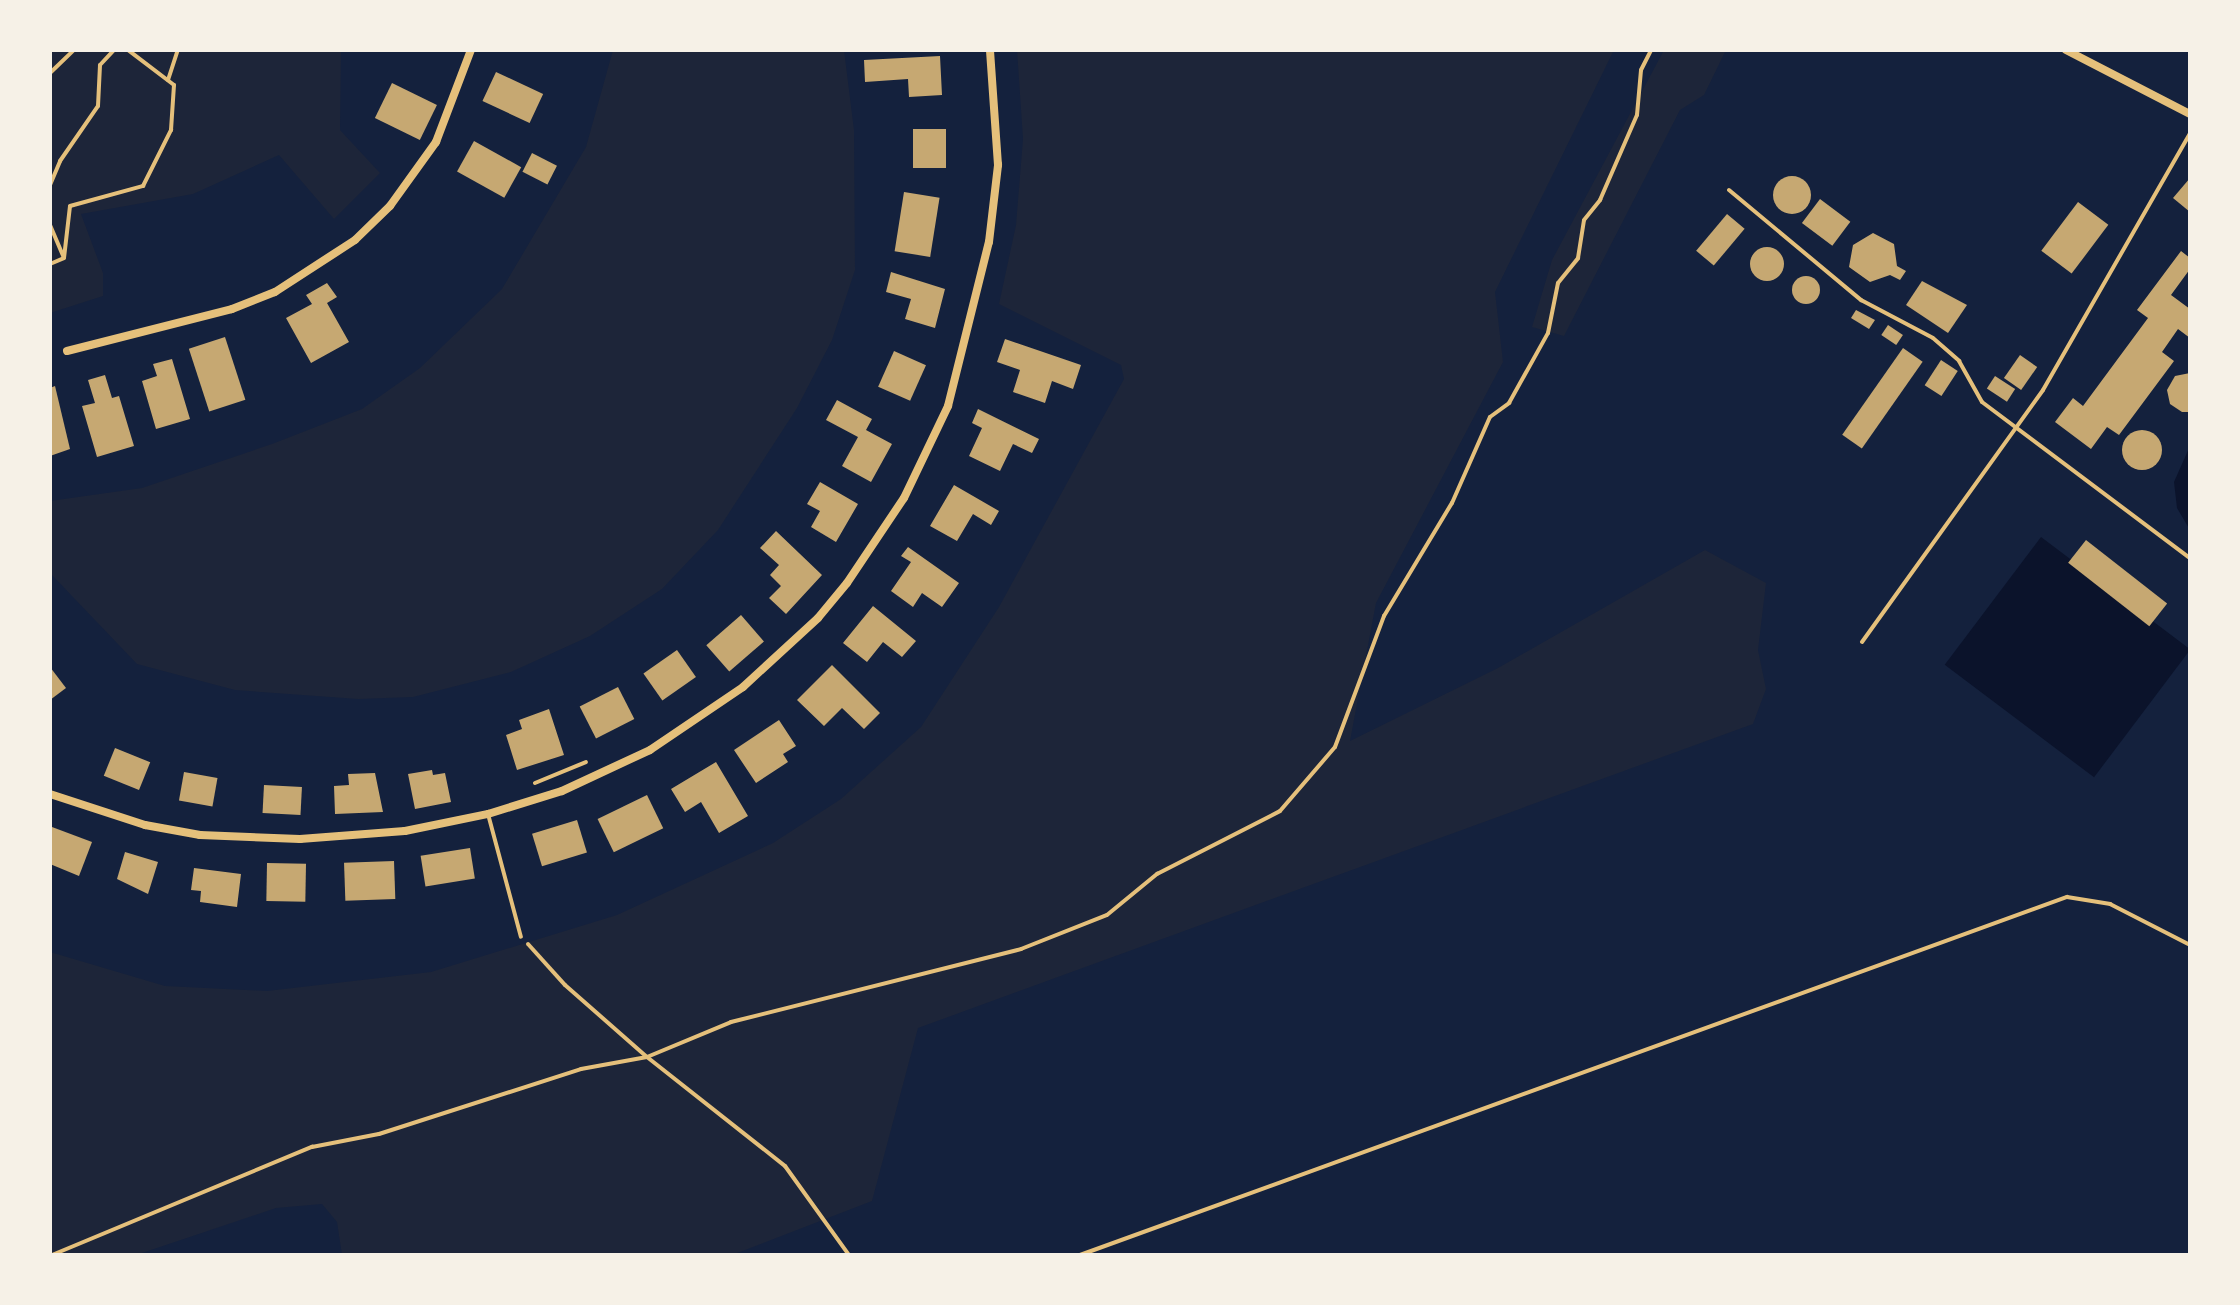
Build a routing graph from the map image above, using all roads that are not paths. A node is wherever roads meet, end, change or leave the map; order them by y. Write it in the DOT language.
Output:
graph roads {
  1 [pos="471,50"];
  2 [pos="990,50"];
  3 [pos="2066,50"];
  4 [pos="2190,114"];
  5 [pos="2190,133"];
  6 [pos="1729,190"];
  7 [pos="67,351"];
  8 [pos="2014,430"];
  9 [pos="2190,558"];
  10 [pos="1862,642"];
  11 [pos="50,794"];
  12 [pos="488,814"];
  13 [pos="521,937"];
  1 -- 7 [label="street"];
  2 -- 12 [label="street"];
  3 -- 4 [label="street"];
  5 -- 8 [label="lane"];
  6 -- 8 [label="lane"];
  8 -- 9 [label="lane"];
  8 -- 10 [label="lane"];
  11 -- 12 [label="street"];
  12 -- 13 [label="lane"];
}
